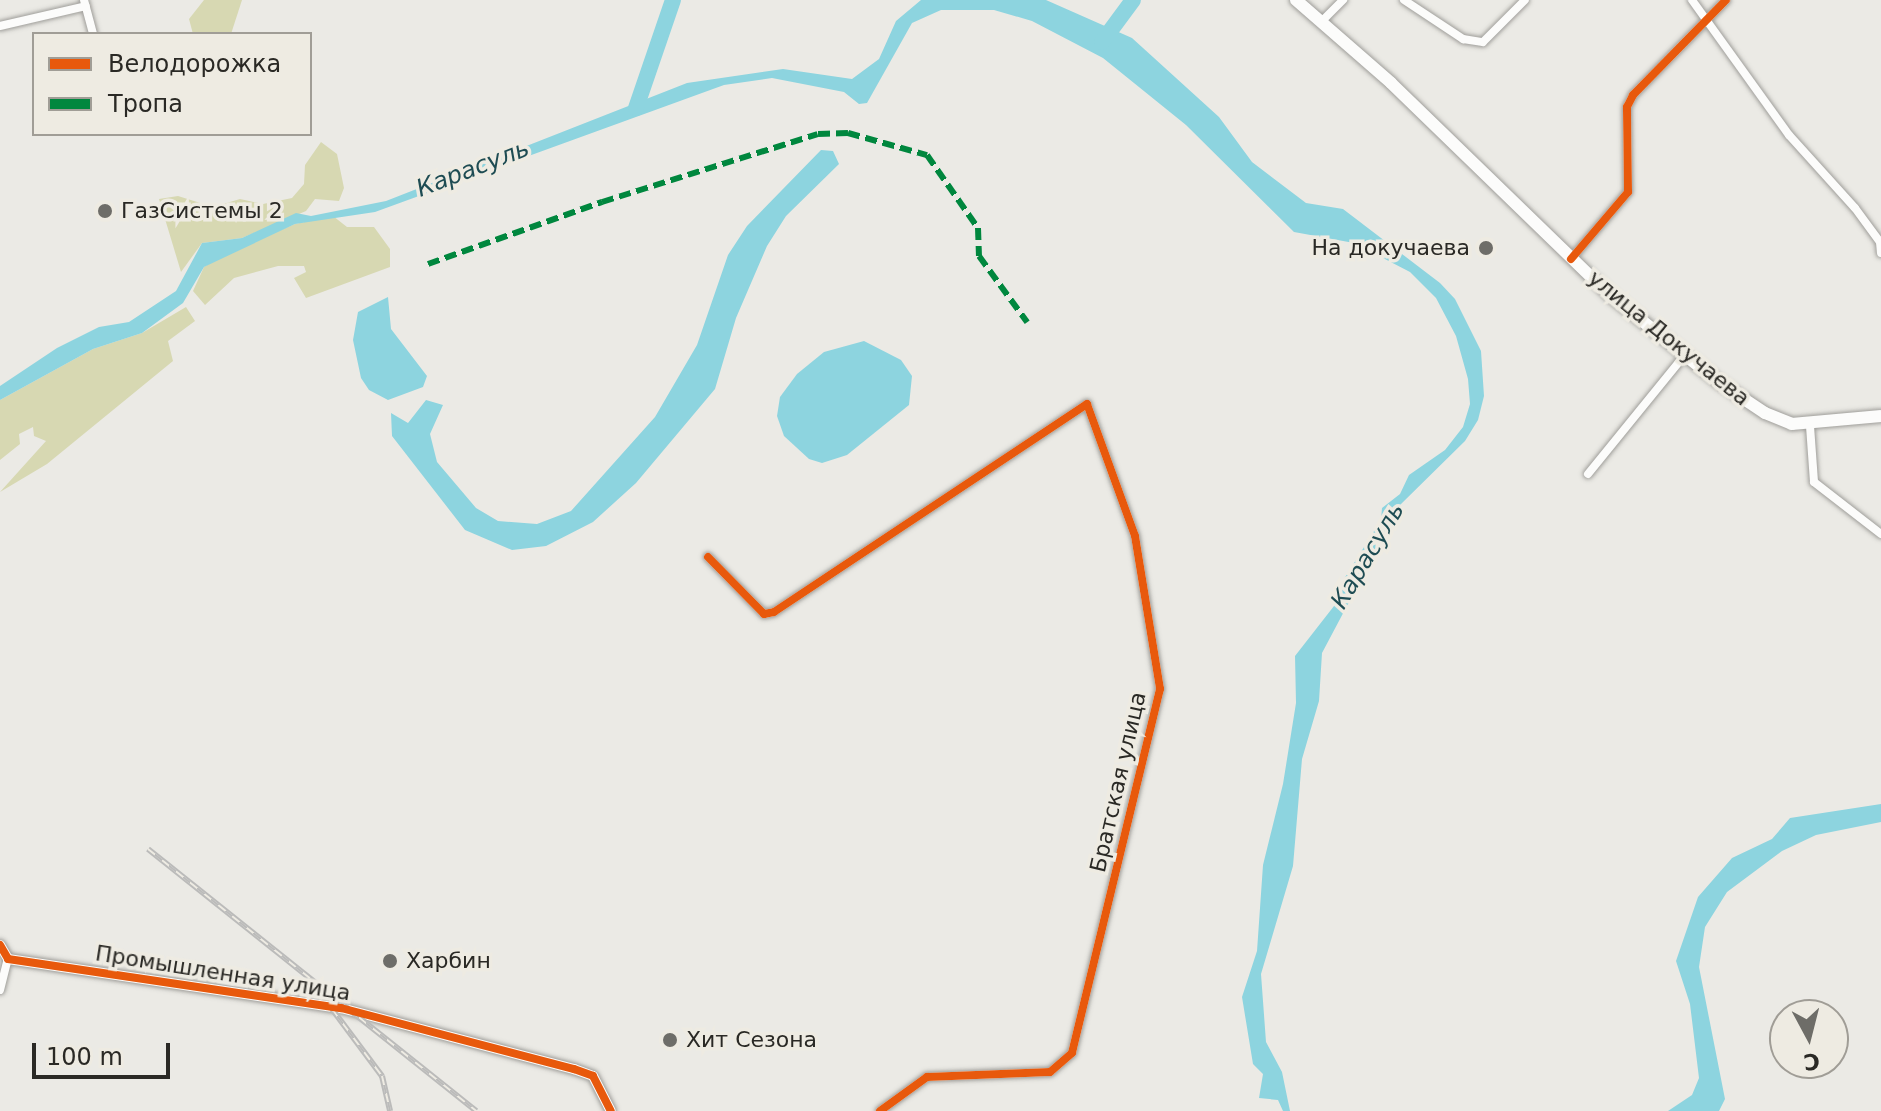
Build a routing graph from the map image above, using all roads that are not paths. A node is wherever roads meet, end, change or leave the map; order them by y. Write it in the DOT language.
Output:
graph roads {
  1 [pos="1296,0"];
  2 [pos="1343,0"];
  3 [pos="1404,0"];
  4 [pos="1525,0"];
  5 [pos="1692,0"];
  6 [pos="1726,0"];
  7 [pos="85,3"];
  8 [pos="1707,17"];
  9 [pos="1322,21"];
  10 [pos="0,26"];
  11 [pos="92,32"];
  12 [pos="1881,253"];
  13 [pos="1571,259"];
  14 [pos="1684,356"];
  15 [pos="1881,416"];
  16 [pos="1810,426"];
  17 [pos="1588,474"];
  18 [pos="1881,534"];
  19 [pos="708,557"];
  20 [pos="0,945"];
  21 [pos="8,959"];
  22 [pos="0,990"];
  23 [pos="611,1111"];
  24 [pos="880,1111"];
  1 -- 9 [label="main road, улица Докучаева"];
  2 -- 9 [label="street"];
  3 -- 4 [label="street"];
  5 -- 8 [label="street"];
  6 -- 8 [label="street"];
  7 -- 10 [label="street"];
  7 -- 11 [label="street"];
  8 -- 12 [label="street"];
  8 -- 13 [label="street"];
  9 -- 13 [label="main road, улица Докучаева"];
  13 -- 14 [label="main road, улица Докучаева"];
  14 -- 16 [label="main road, улица Докучаева"];
  14 -- 17 [label="street"];
  15 -- 16 [label="main road"];
  16 -- 18 [label="street"];
  19 -- 24 [label="street, Братская улица"];
  20 -- 21 [label="street"];
  21 -- 22 [label="street"];
  21 -- 23 [label="street, Промышленная улица"];
}
